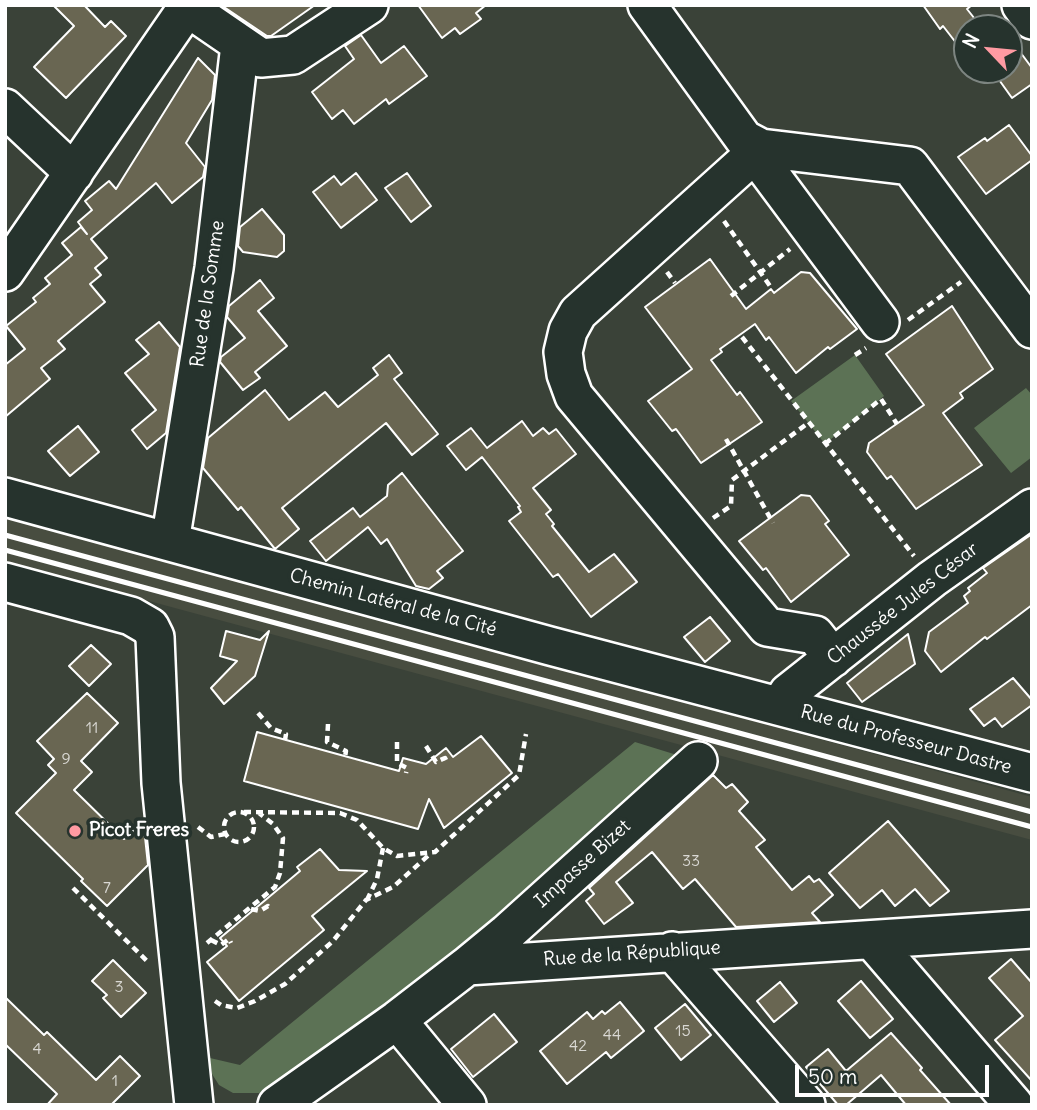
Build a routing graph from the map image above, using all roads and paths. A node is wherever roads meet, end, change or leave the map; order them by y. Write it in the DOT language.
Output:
graph roads {
  1 [pos="369,5"];
  2 [pos="647,5"];
  3 [pos="1021,5"];
  4 [pos="189,7"];
  5 [pos="1032,20"];
  6 [pos="240,45"];
  7 [pos="5,108"];
  8 [pos="758,151"];
  9 [pos="74,173"];
  10 [pos="707,197"];
  11 [pos="812,231"];
  12 [pos="984,265"];
  13 [pos="6,269"];
  14 [pos="761,272"];
  15 [pos="769,286"];
  16 [pos="731,296"];
  17 [pos="1032,329"];
  18 [pos="885,330"];
  19 [pos="742,337"];
  20 [pos="855,355"];
  21 [pos="808,423"];
  22 [pos="897,424"];
  23 [pos="726,439"];
  24 [pos="825,444"];
  25 [pos="743,471"];
  26 [pos="5,497"];
  27 [pos="1032,508"];
  28 [pos="773,523"];
  29 [pos="690,534"];
  30 [pos="170,542"];
  31 [pos="932,579"];
  32 [pos="5,582"];
  33 [pos="833,658"];
  34 [pos="781,706"];
  35 [pos="258,713"];
  36 [pos="328,724"];
  37 [pos="526,734"];
  38 [pos="285,740"];
  39 [pos="397,742"];
  40 [pos="426,746"];
  41 [pos="345,757"];
  42 [pos="698,761"];
  43 [pos="447,762"];
  44 [pos="406,773"];
  45 [pos="1032,773"];
  46 [pos="244,813"];
  47 [pos="259,813"];
  48 [pos="196,825"];
  49 [pos="225,834"];
  50 [pos="383,848"];
  51 [pos="431,853"];
  52 [pos="73,888"];
  53 [pos="366,900"];
  54 [pos="249,909"];
  55 [pos="271,910"];
  56 [pos="1032,929"];
  57 [pos="211,940"];
  58 [pos="872,940"];
  59 [pos="231,943"];
  60 [pos="198,950"];
  61 [pos="672,951"];
  62 [pos="467,966"];
  63 [pos="156,970"];
  64 [pos="209,997"];
  65 [pos="397,1020"];
  66 [pos="194,1105"];
  67 [pos="277,1105"];
  68 [pos="467,1105"];
  69 [pos="806,1105"];
  70 [pos="1014,1105"];
  1 -- 6 [label="street"];
  2 -- 8 [label="street"];
  3 -- 5 [label="street"];
  4 -- 6 [label="street"];
  4 -- 9 [label="street"];
  6 -- 30 [label="street, Rue de la Somme"];
  7 -- 9 [label="street"];
  8 -- 10 [label="street"];
  8 -- 11 [label="street"];
  8 -- 12 [label="street"];
  9 -- 13 [label="street"];
  10 -- 14 [label="path"];
  10 -- 29 [label="street"];
  11 -- 14 [label="path"];
  11 -- 18 [label="street"];
  12 -- 17 [label="street"];
  12 -- 18 [label="path"];
  14 -- 15 [label="path"];
  14 -- 16 [label="path"];
  18 -- 20 [label="path"];
  19 -- 21 [label="path"];
  21 -- 24 [label="path"];
  21 -- 25 [label="path"];
  22 -- 24 [label="path"];
  23 -- 25 [label="path"];
  24 -- 31 [label="path"];
  25 -- 28 [label="path"];
  25 -- 29 [label="path"];
  26 -- 30 [label="street, Chemin Latéral de la Cité"];
  27 -- 31 [label="street, Chaussée Jules César"];
  29 -- 33 [label="street"];
  30 -- 34 [label="street, Chemin Latéral de la Cité"];
  31 -- 33 [label="street, Chaussée Jules César"];
  32 -- 66 [label="street"];
  33 -- 34 [label="street, Chaussée Jules César"];
  34 -- 45 [label="street, Rue du Professeur Dastre"];
  35 -- 38 [label="path"];
  36 -- 41 [label="path"];
  37 -- 51 [label="path"];
  39 -- 44 [label="path"];
  40 -- 43 [label="path"];
  42 -- 62 [label="street, Impasse Bizet"];
  46 -- 47 [label="path"];
  46 -- 49 [label="path"];
  46 -- 49 [label="path"];
  47 -- 50 [label="path"];
  47 -- 54 [label="path"];
  48 -- 49 [label="path"];
  50 -- 51 [label="path"];
  50 -- 53 [label="path"];
  51 -- 53 [label="path"];
  52 -- 63 [label="path"];
  53 -- 64 [label="path"];
  54 -- 55 [label="path"];
  54 -- 57 [label="path"];
  56 -- 58 [label="street, Rue de la République"];
  57 -- 59 [label="path"];
  57 -- 60 [label="path"];
  58 -- 61 [label="street, Rue de la République"];
  58 -- 70 [label="street"];
  61 -- 62 [label="street, Rue de la République"];
  61 -- 69 [label="street"];
  62 -- 65 [label="street"];
  65 -- 67 [label="street"];
  65 -- 68 [label="street"];
}
